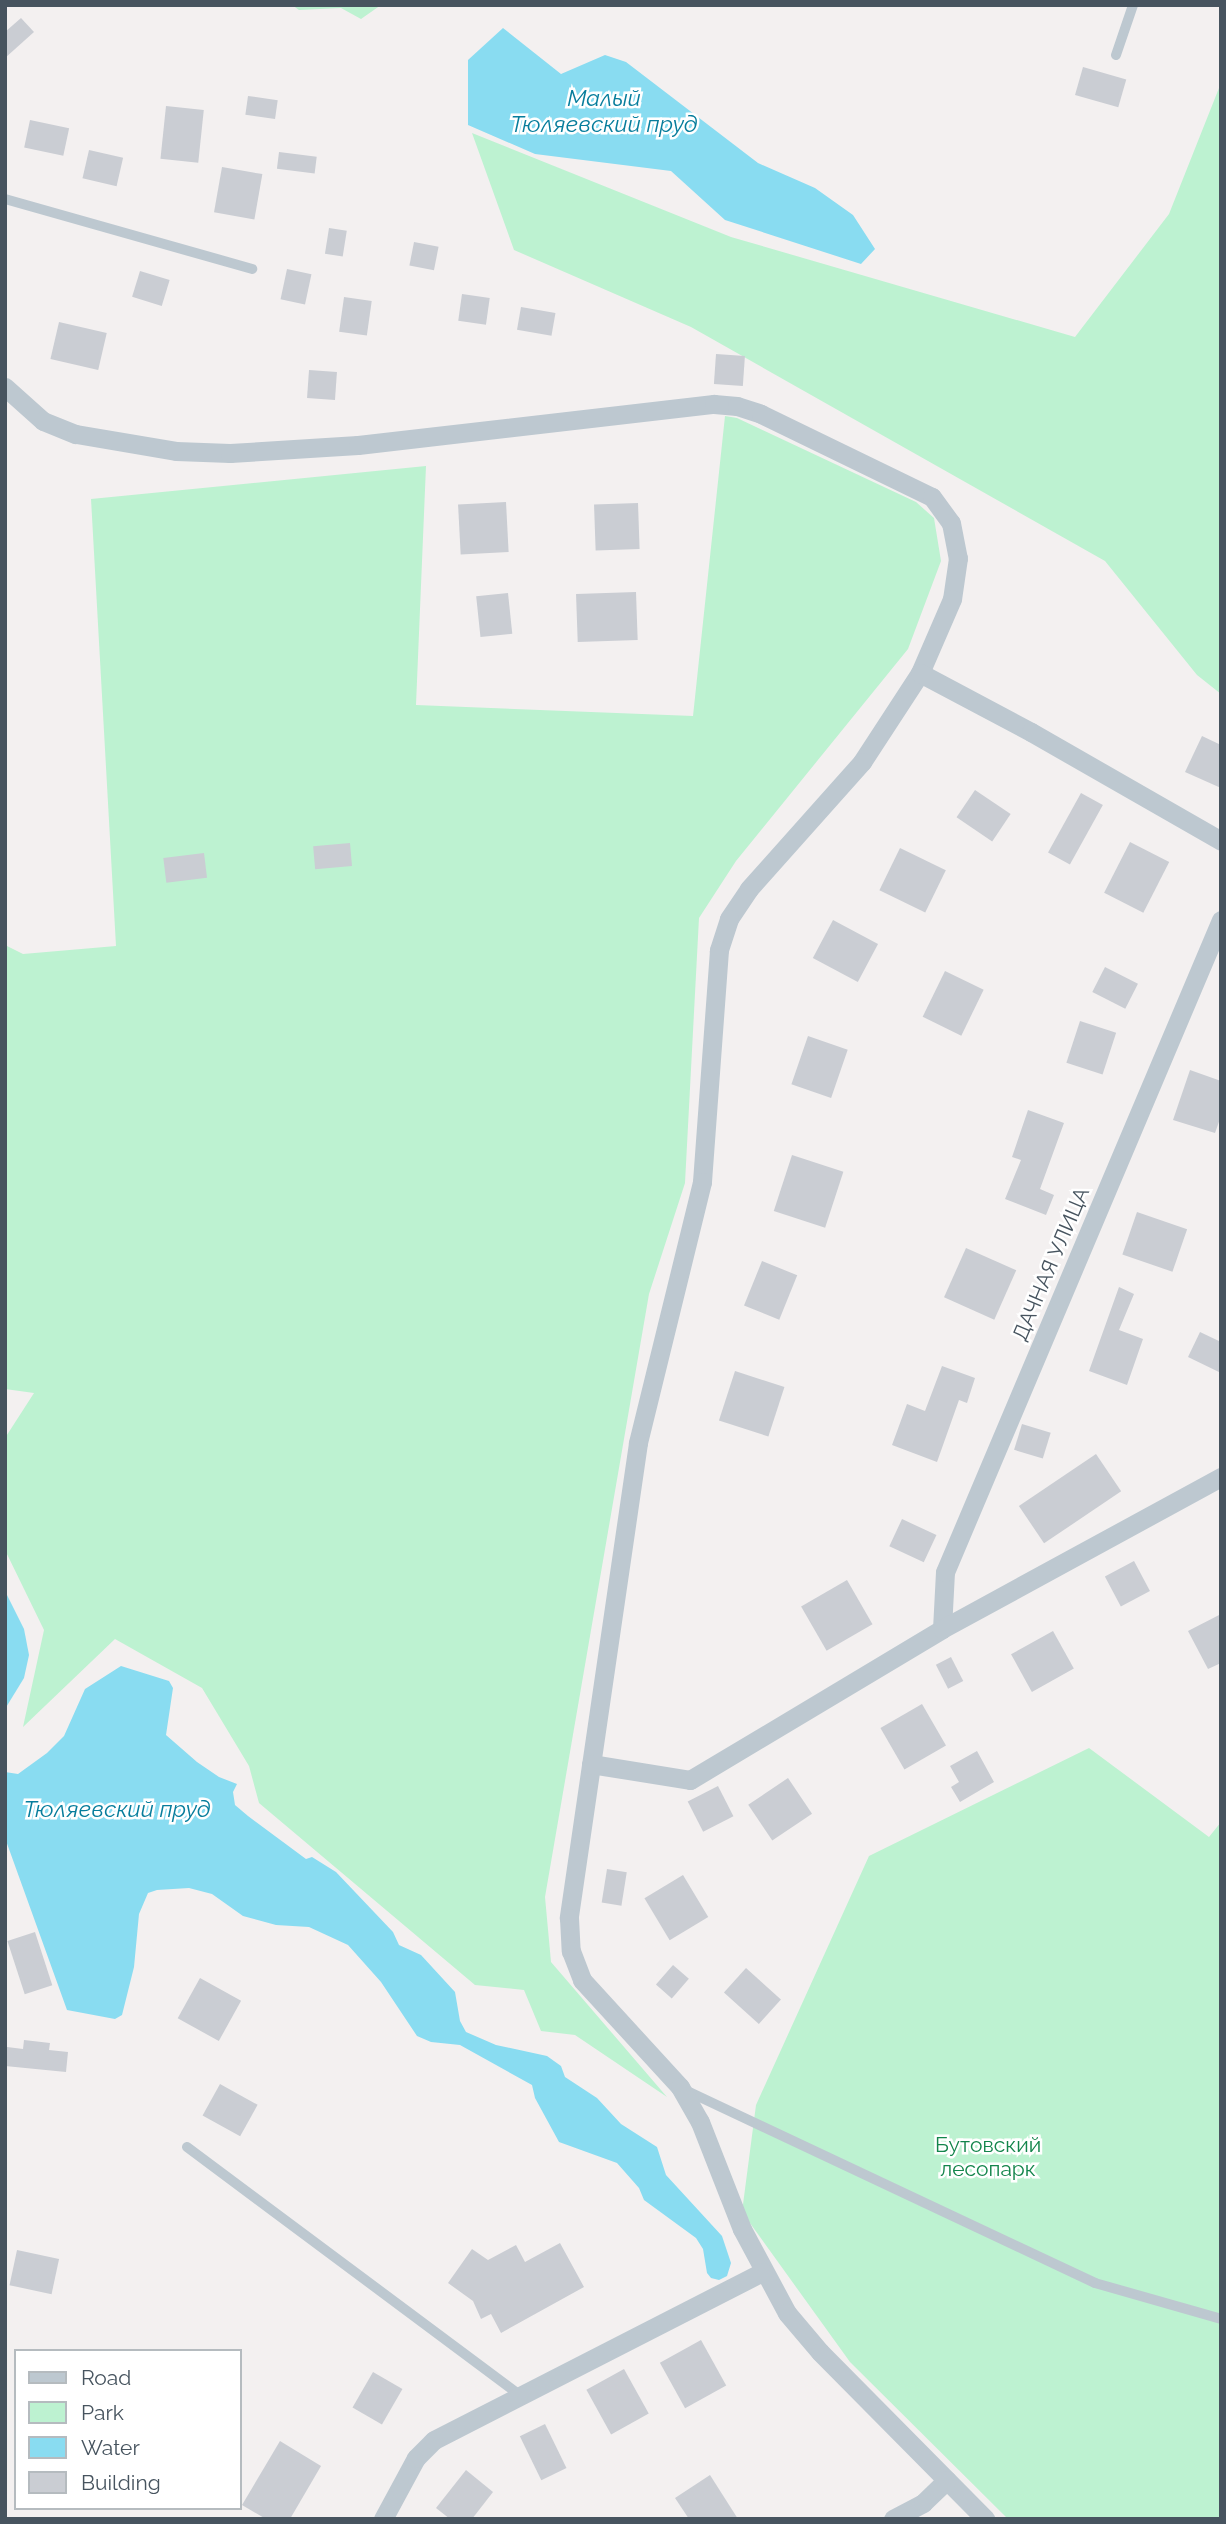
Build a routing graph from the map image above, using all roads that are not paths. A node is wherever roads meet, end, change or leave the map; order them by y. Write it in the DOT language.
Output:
graph roads {
  1 [pos="1133,5"];
  2 [pos="1116,55"];
  3 [pos="5,199"];
  4 [pos="252,269"];
  5 [pos="5,387"];
  6 [pos="920,673"];
  7 [pos="1221,841"];
  8 [pos="1221,920"];
  9 [pos="1221,1477"];
  10 [pos="942,1629"];
  11 [pos="591,1765"];
  12 [pos="680,2087"];
  13 [pos="187,2147"];
  14 [pos="763,2272"];
  15 [pos="1221,2319"];
  16 [pos="522,2397"];
  17 [pos="947,2480"];
  18 [pos="383,2519"];
  19 [pos="892,2519"];
  20 [pos="985,2519"];
  1 -- 2 [label="lane"];
  3 -- 4 [label="lane"];
  5 -- 6 [label="street"];
  6 -- 7 [label="street"];
  6 -- 11 [label="street"];
  8 -- 10 [label="street, ДАЧНАЯ УЛИЦА"];
  9 -- 10 [label="street"];
  10 -- 11 [label="street"];
  11 -- 12 [label="street"];
  12 -- 14 [label="street"];
  12 -- 15 [label="lane"];
  13 -- 16 [label="lane"];
  14 -- 16 [label="street"];
  14 -- 17 [label="street"];
  16 -- 18 [label="street"];
  17 -- 19 [label="street"];
  17 -- 20 [label="street"];
}
